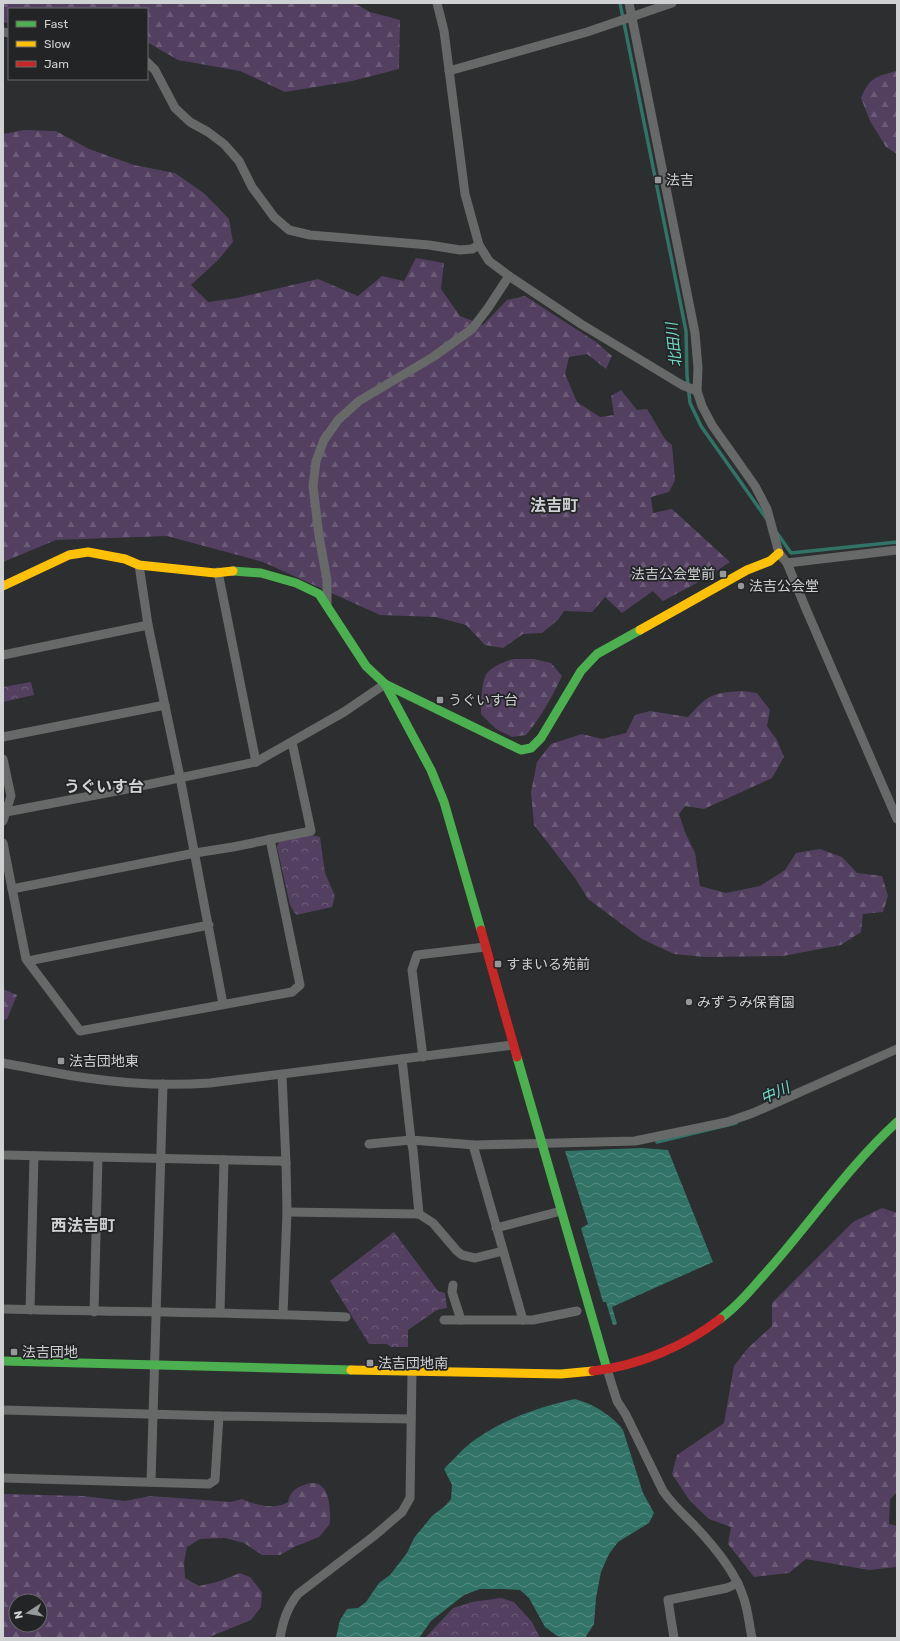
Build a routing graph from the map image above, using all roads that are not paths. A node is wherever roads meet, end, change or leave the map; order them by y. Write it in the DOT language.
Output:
graph roads {
  1 [pos="437,3"];
  2 [pos="629,3"];
  3 [pos="672,3"];
  4 [pos="632,16"];
  5 [pos="148,63"];
  6 [pos="449,71"];
  7 [pos="479,245"];
  8 [pos="509,276"];
  9 [pos="697,391"];
  10 [pos="897,550"];
  11 [pos="779,553"];
  12 [pos="788,563"];
  13 [pos="139,565"];
  14 [pos="218,572"];
  15 [pos="3,586"];
  16 [pos="327,605"];
  17 [pos="148,625"];
  18 [pos="3,655"];
  19 [pos="385,684"];
  20 [pos="165,705"];
  21 [pos="3,737"];
  22 [pos="292,742"];
  23 [pos="3,759"];
  24 [pos="256,762"];
  25 [pos="180,777"];
  26 [pos="6,812"];
  27 [pos="897,819"];
  28 [pos="3,821"];
  29 [pos="270,839"];
  30 [pos="3,843"];
  31 [pos="195,853"];
  32 [pos="12,889"];
  33 [pos="209,925"];
  34 [pos="485,947"];
  35 [pos="28,961"];
  36 [pos="223,1004"];
  37 [pos="513,1045"];
  38 [pos="897,1049"];
  39 [pos="423,1057"];
  40 [pos="402,1059"];
  41 [pos="3,1063"];
  42 [pos="282,1074"];
  43 [pos="163,1084"];
  44 [pos="897,1122"];
  45 [pos="411,1140"];
  46 [pos="368,1144"];
  47 [pos="473,1144"];
  48 [pos="541,1144"];
  49 [pos="3,1155"];
  50 [pos="34,1156"];
  51 [pos="98,1158"];
  52 [pos="161,1158"];
  53 [pos="224,1160"];
  54 [pos="286,1163"];
  55 [pos="561,1211"];
  56 [pos="287,1212"];
  57 [pos="419,1214"];
  58 [pos="496,1228"];
  59 [pos="503,1251"];
  60 [pos="452,1285"];
  61 [pos="3,1310"];
  62 [pos="30,1310"];
  63 [pos="578,1311"];
  64 [pos="94,1312"];
  65 [pos="220,1312"];
  66 [pos="156,1313"];
  67 [pos="283,1314"];
  68 [pos="346,1317"];
  69 [pos="444,1320"];
  70 [pos="461,1320"];
  71 [pos="523,1320"];
  72 [pos="3,1361"];
  73 [pos="156,1366"];
  74 [pos="607,1369"];
  75 [pos="412,1372"];
  76 [pos="3,1410"];
  77 [pos="154,1414"];
  78 [pos="219,1416"];
  79 [pos="411,1419"];
  80 [pos="3,1478"];
  81 [pos="151,1482"];
  82 [pos="738,1583"];
  83 [pos="280,1638"];
  84 [pos="674,1638"];
  85 [pos="752,1638"];
  1 -- 6 [label="street"];
  2 -- 4 [label="street"];
  3 -- 4 [label="street"];
  4 -- 6 [label="street"];
  4 -- 9 [label="street"];
  5 -- 7 [label="street"];
  6 -- 7 [label="street"];
  7 -- 8 [label="street"];
  8 -- 9 [label="street"];
  8 -- 16 [label="street"];
  9 -- 11 [label="street"];
  10 -- 12 [label="street"];
  11 -- 12 [label="street"];
  11 -- 19 [label="street"];
  12 -- 27 [label="street"];
  13 -- 14 [label="street"];
  13 -- 15 [label="street"];
  13 -- 17 [label="street"];
  14 -- 16 [label="street"];
  14 -- 24 [label="street"];
  16 -- 19 [label="street"];
  17 -- 18 [label="street"];
  17 -- 20 [label="street"];
  19 -- 22 [label="street"];
  19 -- 34 [label="street"];
  20 -- 21 [label="street"];
  20 -- 25 [label="street"];
  22 -- 24 [label="street"];
  22 -- 29 [label="street"];
  23 -- 26 [label="street"];
  24 -- 25 [label="street"];
  25 -- 26 [label="street"];
  25 -- 31 [label="street"];
  26 -- 28 [label="street"];
  29 -- 31 [label="street"];
  29 -- 36 [label="street"];
  30 -- 32 [label="street"];
  31 -- 32 [label="street"];
  31 -- 33 [label="street"];
  32 -- 35 [label="street"];
  33 -- 35 [label="street"];
  33 -- 36 [label="street"];
  34 -- 37 [label="street"];
  34 -- 39 [label="street"];
  35 -- 36 [label="street"];
  37 -- 39 [label="street"];
  37 -- 48 [label="street"];
  38 -- 48 [label="street"];
  39 -- 40 [label="street"];
  40 -- 42 [label="street"];
  40 -- 45 [label="street"];
  41 -- 43 [label="street"];
  42 -- 43 [label="street"];
  42 -- 54 [label="street"];
  43 -- 52 [label="street"];
  44 -- 74 [label="street"];
  45 -- 46 [label="street"];
  45 -- 47 [label="street"];
  45 -- 57 [label="street"];
  47 -- 48 [label="street"];
  47 -- 58 [label="street"];
  48 -- 55 [label="street"];
  49 -- 50 [label="street"];
  50 -- 51 [label="street"];
  50 -- 62 [label="street"];
  51 -- 52 [label="street"];
  51 -- 64 [label="street"];
  52 -- 53 [label="street"];
  52 -- 66 [label="street"];
  53 -- 54 [label="street"];
  53 -- 65 [label="street"];
  54 -- 56 [label="street"];
  55 -- 58 [label="street"];
  55 -- 74 [label="street"];
  56 -- 57 [label="street"];
  56 -- 67 [label="street"];
  57 -- 59 [label="street"];
  58 -- 59 [label="street"];
  59 -- 71 [label="street"];
  60 -- 70 [label="street"];
  61 -- 62 [label="street"];
  62 -- 64 [label="street"];
  63 -- 71 [label="street"];
  64 -- 66 [label="street"];
  65 -- 66 [label="street"];
  65 -- 67 [label="street"];
  66 -- 73 [label="street"];
  67 -- 68 [label="street"];
  69 -- 70 [label="street"];
  70 -- 71 [label="street"];
  72 -- 73 [label="street"];
  73 -- 75 [label="street"];
  73 -- 77 [label="street"];
  74 -- 75 [label="street"];
  74 -- 82 [label="street"];
  75 -- 79 [label="street"];
  76 -- 77 [label="street"];
  77 -- 78 [label="street"];
  77 -- 81 [label="street"];
  78 -- 79 [label="street"];
  78 -- 81 [label="street"];
  79 -- 83 [label="street"];
  80 -- 81 [label="street"];
  82 -- 84 [label="street"];
  82 -- 85 [label="street"];
}
